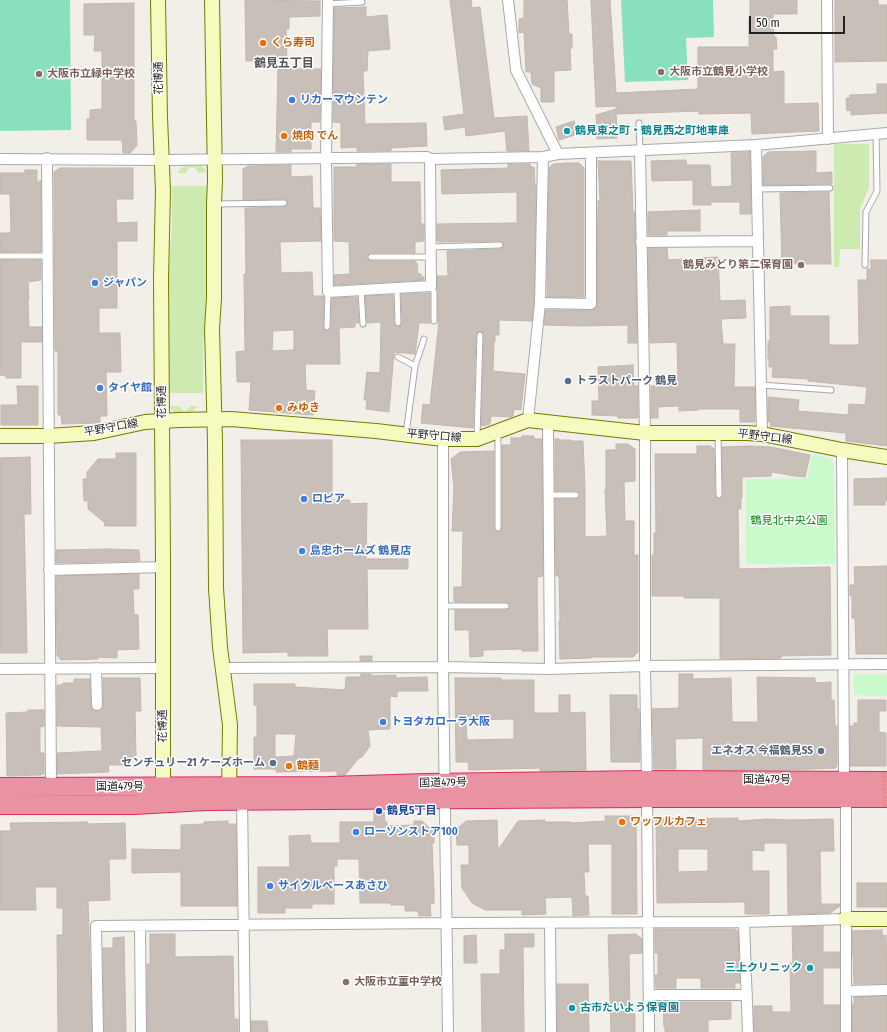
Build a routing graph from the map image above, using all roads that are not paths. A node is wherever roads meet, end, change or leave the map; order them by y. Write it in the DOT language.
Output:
graph roads {
  1 [pos="158,0"];
  2 [pos="212,0"];
  3 [pos="508,0"];
  4 [pos="827,0"];
  5 [pos="328,2"];
  6 [pos="362,2"];
  7 [pos="639,123"];
  8 [pos="887,133"];
  9 [pos="876,134"];
  10 [pos="828,139"];
  11 [pos="756,145"];
  12 [pos="640,150"];
  13 [pos="592,153"];
  14 [pos="558,154"];
  15 [pos="542,157"];
  16 [pos="47,158"];
  17 [pos="0,159"];
  18 [pos="214,159"];
  19 [pos="326,159"];
  20 [pos="430,159"];
  21 [pos="162,160"];
  22 [pos="830,188"];
  23 [pos="757,189"];
  24 [pos="284,203"];
  25 [pos="214,204"];
  26 [pos="758,241"];
  27 [pos="641,242"];
  28 [pos="500,245"];
  29 [pos="431,252"];
  30 [pos="0,256"];
  31 [pos="48,256"];
  32 [pos="371,257"];
  33 [pos="865,265"];
  34 [pos="431,286"];
  35 [pos="397,288"];
  36 [pos="362,290"];
  37 [pos="328,292"];
  38 [pos="540,303"];
  39 [pos="434,321"];
  40 [pos="398,323"];
  41 [pos="363,324"];
  42 [pos="327,327"];
  43 [pos="480,335"];
  44 [pos="424,339"];
  45 [pos="398,357"];
  46 [pos="415,366"];
  47 [pos="761,385"];
  48 [pos="831,390"];
  49 [pos="214,420"];
  50 [pos="528,420"];
  51 [pos="162,421"];
  52 [pos="548,422"];
  53 [pos="498,431"];
  54 [pos="645,433"];
  55 [pos="718,433"];
  56 [pos="406,434"];
  57 [pos="762,434"];
  58 [pos="0,436"];
  59 [pos="48,436"];
  60 [pos="443,439"];
  61 [pos="478,439"];
  62 [pos="842,450"];
  63 [pos="887,457"];
  64 [pos="549,495"];
  65 [pos="576,495"];
  66 [pos="719,495"];
  67 [pos="498,528"];
  68 [pos="163,567"];
  69 [pos="49,570"];
  70 [pos="443,606"];
  71 [pos="506,606"];
  72 [pos="842,664"];
  73 [pos="887,664"];
  74 [pos="645,666"];
  75 [pos="443,667"];
  76 [pos="50,668"];
  77 [pos="96,668"];
  78 [pos="163,668"];
  79 [pos="222,668"];
  80 [pos="550,668"];
  81 [pos="0,669"];
  82 [pos="96,705"];
  83 [pos="885,776"];
  84 [pos="647,780"];
  85 [pos="844,780"];
  86 [pos="0,787"];
  87 [pos="50,787"];
  88 [pos="445,791"];
  89 [pos="236,794"];
  90 [pos="163,795"];
  91 [pos="647,798"];
  92 [pos="846,798"];
  93 [pos="886,803"];
  94 [pos="0,805"];
  95 [pos="845,919"];
  96 [pos="887,919"];
  97 [pos="648,922"];
  98 [pos="744,922"];
  99 [pos="446,923"];
  100 [pos="550,923"];
  101 [pos="244,925"];
  102 [pos="140,926"];
  103 [pos="887,990"];
  104 [pos="846,991"];
  105 [pos="649,995"];
  106 [pos="747,995"];
  107 [pos="98,1032"];
  108 [pos="141,1032"];
  109 [pos="245,1032"];
  110 [pos="448,1032"];
  111 [pos="551,1032"];
  112 [pos="649,1032"];
  113 [pos="748,1032"];
  114 [pos="846,1032"];
  1 -- 21 [label="street, 花博通"];
  2 -- 18 [label="street"];
  3 -- 14 [label="street"];
  4 -- 10 [label="street"];
  5 -- 6 [label="lane"];
  5 -- 19 [label="street"];
  7 -- 12 [label="lane"];
  8 -- 9 [label="street"];
  9 -- 10 [label="street"];
  9 -- 33 [label="lane"];
  10 -- 11 [label="street"];
  11 -- 12 [label="street"];
  11 -- 23 [label="street"];
  12 -- 13 [label="street"];
  12 -- 27 [label="street"];
  13 -- 14 [label="street"];
  13 -- 38 [label="street"];
  14 -- 15 [label="street"];
  15 -- 20 [label="street"];
  15 -- 38 [label="street"];
  16 -- 17 [label="street"];
  16 -- 21 [label="street"];
  16 -- 31 [label="street"];
  18 -- 19 [label="street"];
  18 -- 21 [label="street"];
  18 -- 25 [label="street"];
  19 -- 20 [label="street"];
  19 -- 37 [label="street"];
  20 -- 29 [label="street"];
  21 -- 51 [label="street, 花博通"];
  22 -- 23 [label="lane"];
  23 -- 26 [label="street"];
  24 -- 25 [label="lane"];
  25 -- 49 [label="street"];
  26 -- 27 [label="street"];
  26 -- 47 [label="street"];
  27 -- 54 [label="street"];
  28 -- 29 [label="lane"];
  29 -- 32 [label="lane"];
  29 -- 34 [label="street"];
  30 -- 31 [label="lane"];
  31 -- 59 [label="street"];
  34 -- 35 [label="street"];
  34 -- 39 [label="lane"];
  35 -- 36 [label="street"];
  35 -- 40 [label="lane"];
  36 -- 37 [label="street"];
  36 -- 41 [label="lane"];
  37 -- 42 [label="lane"];
  38 -- 50 [label="street"];
  43 -- 61 [label="lane"];
  44 -- 46 [label="lane"];
  45 -- 46 [label="lane"];
  46 -- 56 [label="lane"];
  47 -- 48 [label="lane"];
  47 -- 57 [label="street"];
  49 -- 51 [label="street, 平野守口線"];
  49 -- 56 [label="street, 平野守口線"];
  49 -- 79 [label="street"];
  50 -- 52 [label="street, 平野守口線"];
  50 -- 53 [label="street, 平野守口線"];
  51 -- 59 [label="street, 平野守口線"];
  51 -- 68 [label="street, 花博通"];
  52 -- 54 [label="street, 平野守口線"];
  52 -- 64 [label="street"];
  53 -- 61 [label="street, 平野守口線"];
  53 -- 67 [label="lane"];
  54 -- 55 [label="street, 平野守口線"];
  54 -- 74 [label="street"];
  55 -- 57 [label="street, 平野守口線"];
  55 -- 66 [label="lane"];
  56 -- 60 [label="street, 平野守口線"];
  57 -- 62 [label="street, 平野守口線"];
  58 -- 59 [label="street, 平野守口線"];
  59 -- 69 [label="street"];
  60 -- 61 [label="street, 平野守口線"];
  60 -- 70 [label="street"];
  62 -- 63 [label="street, 平野守口線"];
  62 -- 72 [label="street"];
  64 -- 65 [label="lane"];
  64 -- 80 [label="street"];
  68 -- 69 [label="street"];
  68 -- 78 [label="street, 花博通"];
  69 -- 76 [label="street"];
  70 -- 71 [label="lane"];
  70 -- 75 [label="street"];
  72 -- 73 [label="street"];
  72 -- 74 [label="street"];
  72 -- 85 [label="street"];
  74 -- 80 [label="street"];
  74 -- 84 [label="street"];
  75 -- 79 [label="street"];
  75 -- 80 [label="street"];
  75 -- 88 [label="street"];
  76 -- 77 [label="street"];
  76 -- 81 [label="street"];
  76 -- 87 [label="street"];
  77 -- 78 [label="street"];
  77 -- 82 [label="street"];
  78 -- 90 [label="street, 花博通"];
  79 -- 89 [label="street"];
  83 -- 85 [label="highway, 国道479号"];
  84 -- 85 [label="highway, 国道479号"];
  84 -- 88 [label="highway, 国道479号"];
  86 -- 87 [label="highway, 国道479号"];
  87 -- 90 [label="highway, 国道479号"];
  88 -- 89 [label="highway, 国道479号"];
  88 -- 91 [label="highway, 国道479号"];
  88 -- 99 [label="street"];
  89 -- 90 [label="highway, 国道479号"];
  89 -- 101 [label="street"];
  90 -- 94 [label="highway, 国道479号"];
  91 -- 92 [label="highway, 国道479号"];
  91 -- 97 [label="street"];
  92 -- 93 [label="highway, 国道479号"];
  92 -- 95 [label="street"];
  95 -- 96 [label="street"];
  95 -- 98 [label="street"];
  95 -- 104 [label="street"];
  97 -- 98 [label="street"];
  97 -- 100 [label="street"];
  97 -- 105 [label="street"];
  98 -- 106 [label="street"];
  99 -- 100 [label="street"];
  99 -- 101 [label="street"];
  99 -- 110 [label="street"];
  100 -- 111 [label="street"];
  101 -- 102 [label="street"];
  101 -- 109 [label="street"];
  102 -- 107 [label="street"];
  102 -- 108 [label="street"];
  103 -- 104 [label="street"];
  104 -- 114 [label="street"];
  105 -- 106 [label="street"];
  105 -- 112 [label="street"];
  106 -- 113 [label="street"];
}
